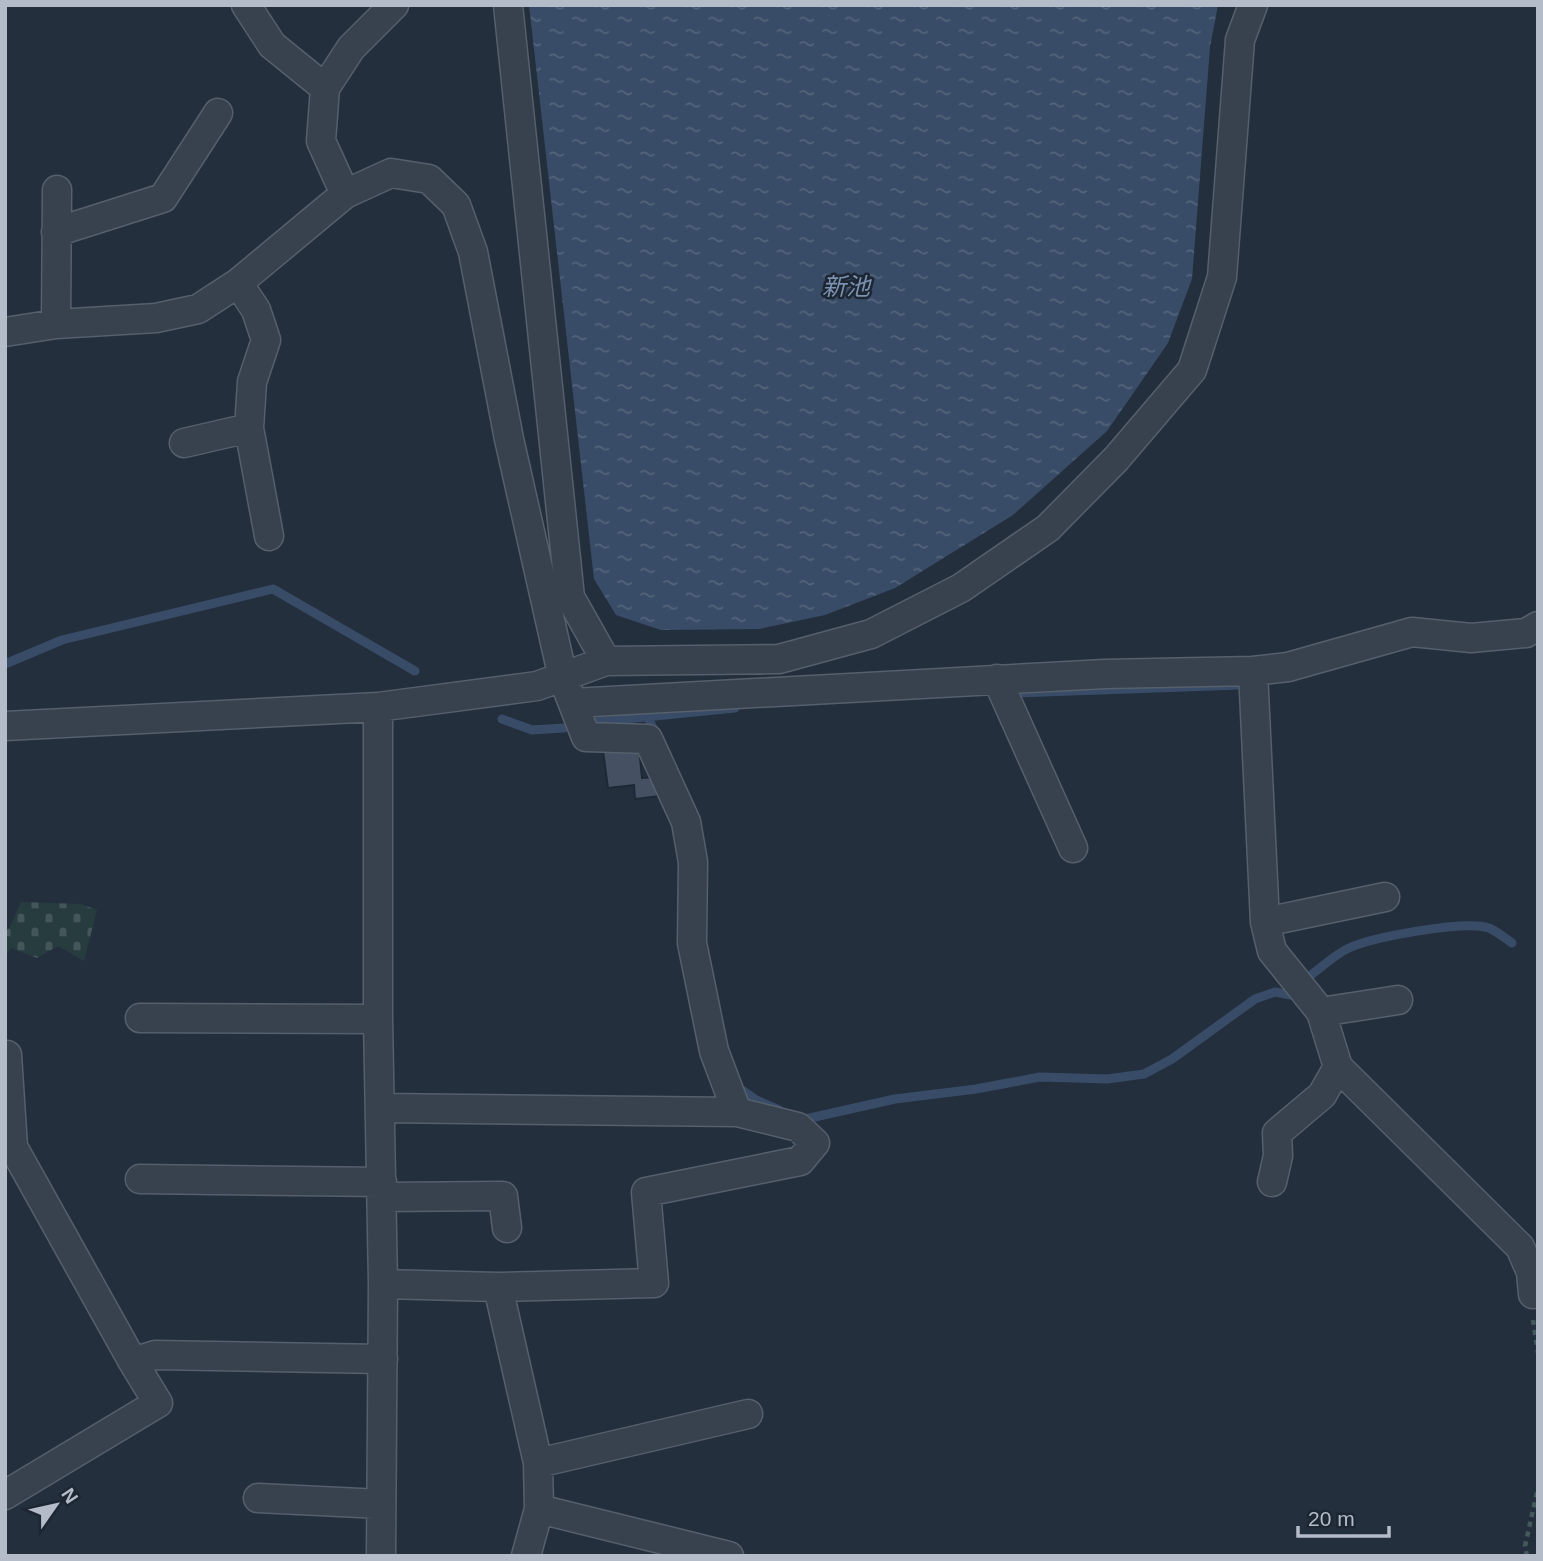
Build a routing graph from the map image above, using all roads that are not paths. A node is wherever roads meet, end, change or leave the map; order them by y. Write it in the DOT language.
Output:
graph roads {
  1 [pos="246,5"];
  2 [pos="394,5"];
  3 [pos="508,5"];
  4 [pos="1253,5"];
  5 [pos="325,88"];
  6 [pos="218,113"];
  7 [pos="57,190"];
  8 [pos="345,194"];
  9 [pos="57,232"];
  10 [pos="238,283"];
  11 [pos="56,324"];
  12 [pos="5,332"];
  13 [pos="249,428"];
  14 [pos="184,443"];
  15 [pos="269,536"];
  16 [pos="1538,626"];
  17 [pos="606,662"];
  18 [pos="1253,671"];
  19 [pos="997,680"];
  20 [pos="568,690"];
  21 [pos="378,707"];
  22 [pos="5,726"];
  23 [pos="1073,848"];
  24 [pos="1385,897"];
  25 [pos="1265,922"];
  26 [pos="1398,1000"];
  27 [pos="1321,1012"];
  28 [pos="141,1018"];
  29 [pos="378,1019"];
  30 [pos="7,1055"];
  31 [pos="1338,1068"];
  32 [pos="7,1091"];
  33 [pos="382,1108"];
  34 [pos="737,1112"];
  35 [pos="9,1144"];
  36 [pos="140,1179"];
  37 [pos="1272,1182"];
  38 [pos="382,1190"];
  39 [pos="507,1228"];
  40 [pos="383,1284"];
  41 [pos="498,1287"];
  42 [pos="1533,1294"];
  43 [pos="383,1359"];
  44 [pos="133,1362"];
  45 [pos="748,1414"];
  46 [pos="538,1463"];
  47 [pos="5,1495"];
  48 [pos="258,1498"];
  49 [pos="381,1504"];
  50 [pos="539,1509"];
  51 [pos="381,1556"];
  52 [pos="526,1556"];
  53 [pos="729,1556"];
  1 -- 5 [label="street"];
  2 -- 5 [label="street"];
  3 -- 17 [label="street"];
  4 -- 17 [label="street"];
  5 -- 8 [label="street"];
  6 -- 9 [label="street"];
  7 -- 9 [label="street"];
  8 -- 10 [label="street"];
  8 -- 20 [label="street"];
  9 -- 11 [label="street"];
  10 -- 11 [label="street"];
  10 -- 13 [label="street"];
  11 -- 12 [label="street"];
  13 -- 14 [label="street"];
  13 -- 15 [label="street"];
  16 -- 18 [label="street"];
  17 -- 20 [label="street"];
  18 -- 19 [label="street"];
  18 -- 25 [label="street"];
  19 -- 20 [label="street"];
  19 -- 23 [label="street"];
  20 -- 21 [label="street"];
  20 -- 34 [label="street"];
  21 -- 22 [label="street"];
  21 -- 29 [label="street"];
  24 -- 25 [label="street"];
  25 -- 27 [label="street"];
  26 -- 27 [label="street"];
  27 -- 31 [label="street"];
  28 -- 29 [label="street"];
  29 -- 33 [label="street"];
  30 -- 32 [label="street"];
  31 -- 37 [label="street"];
  31 -- 42 [label="street"];
  32 -- 35 [label="street"];
  33 -- 34 [label="street"];
  33 -- 38 [label="street"];
  34 -- 41 [label="street"];
  35 -- 44 [label="street"];
  36 -- 38 [label="street"];
  38 -- 39 [label="street"];
  38 -- 40 [label="street"];
  40 -- 41 [label="street"];
  40 -- 43 [label="street"];
  41 -- 46 [label="street"];
  43 -- 44 [label="street"];
  43 -- 49 [label="street"];
  44 -- 47 [label="street"];
  45 -- 46 [label="street"];
  46 -- 50 [label="street"];
  48 -- 49 [label="street"];
  49 -- 51 [label="street"];
  50 -- 52 [label="street"];
  50 -- 53 [label="street"];
}
